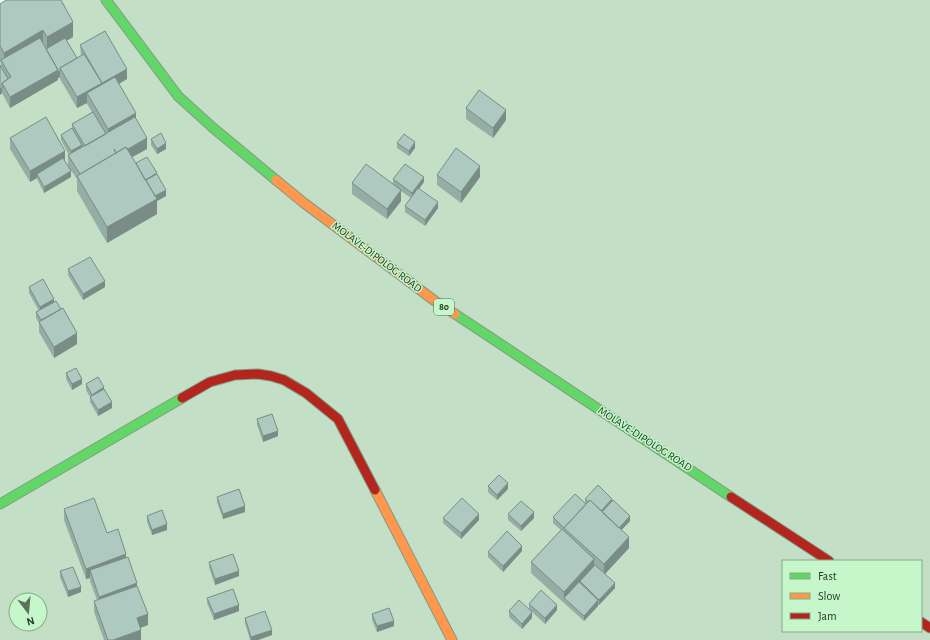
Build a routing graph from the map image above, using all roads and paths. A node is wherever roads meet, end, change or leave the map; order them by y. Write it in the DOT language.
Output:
graph roads {
  1 [pos="5,0"];
  2 [pos="106,0"];
  3 [pos="0,3"];
  4 [pos="0,504"];
  5 [pos="827,560"];
  6 [pos="452,640"];
  1 -- 3 [label="street"];
  2 -- 5 [label="main road, MOLAVE-DIPOLOG ROAD / 80"];
  4 -- 6 [label="main road"];
}
